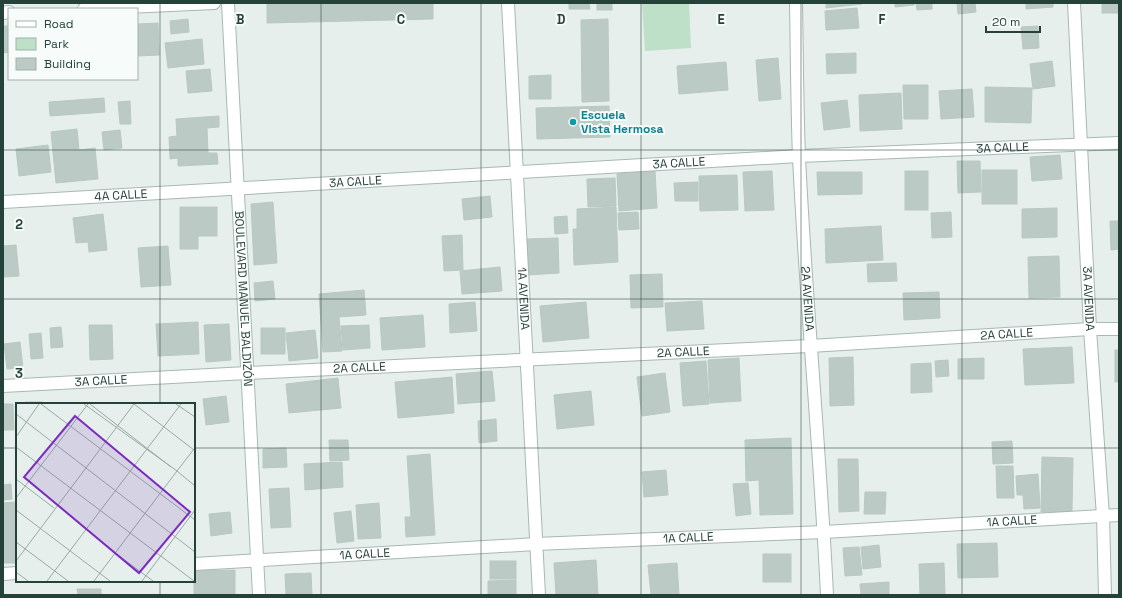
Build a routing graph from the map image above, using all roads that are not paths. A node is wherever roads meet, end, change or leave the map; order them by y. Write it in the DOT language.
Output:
graph roads {
  1 [pos="214,3"];
  2 [pos="228,3"];
  3 [pos="508,3"];
  4 [pos="796,3"];
  5 [pos="1074,3"];
  6 [pos="106,8"];
  7 [pos="1119,143"];
  8 [pos="1082,146"];
  9 [pos="799,156"];
  10 [pos="517,172"];
  11 [pos="238,188"];
  12 [pos="3,202"];
  13 [pos="1090,329"];
  14 [pos="1119,329"];
  15 [pos="810,346"];
  16 [pos="527,360"];
  17 [pos="247,373"];
  18 [pos="3,386"];
  19 [pos="1119,515"];
  20 [pos="1103,516"];
  21 [pos="824,532"];
  22 [pos="536,544"];
  23 [pos="257,561"];
  24 [pos="195,564"];
  25 [pos="16,573"];
  26 [pos="3,574"];
  27 [pos="259,595"];
  28 [pos="539,595"];
  29 [pos="827,595"];
  30 [pos="1105,595"];
  1 -- 6 [label="street"];
  2 -- 11 [label="street, BOULEVARD MANUEL BALDIZÓN"];
  3 -- 10 [label="street, 1A AVENIDA"];
  4 -- 9 [label="street, 2A AVENIDA"];
  5 -- 8 [label="street, 3A AVENIDA"];
  7 -- 8 [label="street, 3A CALLE"];
  8 -- 9 [label="street, 3A CALLE"];
  8 -- 13 [label="street, 3A AVENIDA"];
  9 -- 10 [label="street, 3A CALLE"];
  9 -- 15 [label="street, 2A AVENIDA"];
  10 -- 11 [label="street, 3A CALLE"];
  10 -- 16 [label="street, 1A AVENIDA"];
  11 -- 12 [label="street, 4A CALLE"];
  11 -- 17 [label="street, BOULEVARD MANUEL BALDIZÓN"];
  13 -- 14 [label="street, 2A CALLE"];
  13 -- 15 [label="street, 2A CALLE"];
  13 -- 20 [label="street, 3A AVENIDA"];
  15 -- 16 [label="street, 2A CALLE"];
  15 -- 21 [label="street, 2A AVENIDA"];
  16 -- 17 [label="street, 2A CALLE"];
  16 -- 22 [label="street, 1A AVENIDA"];
  17 -- 18 [label="street, 3A CALLE"];
  17 -- 23 [label="street, BOULEVARD MANUEL BALDIZÓN"];
  19 -- 20 [label="street, 1A CALLE"];
  20 -- 21 [label="street, 1A CALLE"];
  20 -- 30 [label="street, 3A AVENIDA"];
  21 -- 22 [label="street, 1A CALLE"];
  21 -- 29 [label="street, 2A AVENIDA"];
  22 -- 23 [label="street, 1A CALLE"];
  22 -- 28 [label="street, 1A AVENIDA"];
  23 -- 24 [label="street"];
  23 -- 27 [label="street, BOULEVARD MANUEL BALDIZÓN"];
  25 -- 26 [label="street"];
}
